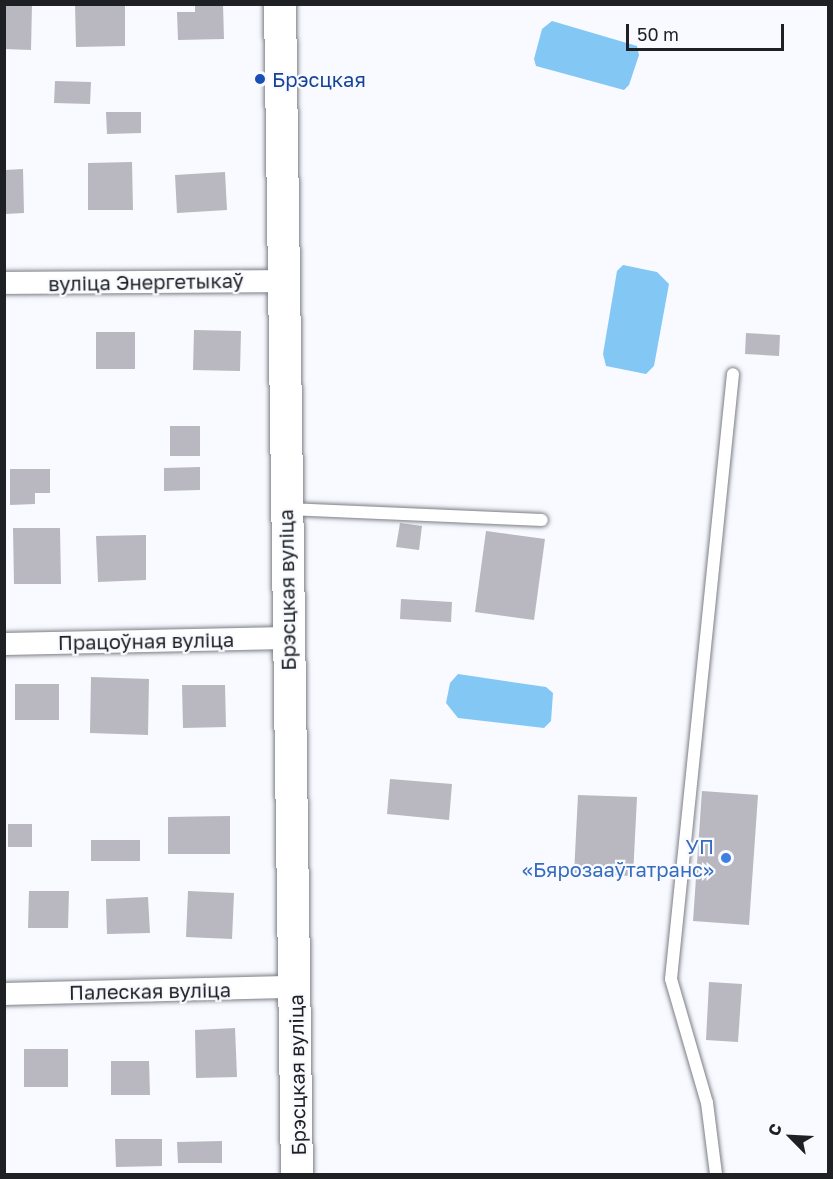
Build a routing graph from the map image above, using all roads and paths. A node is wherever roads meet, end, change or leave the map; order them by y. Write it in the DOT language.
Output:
graph roads {
  1 [pos="280,4"];
  2 [pos="287,282"];
  3 [pos="4,283"];
  4 [pos="733,374"];
  5 [pos="286,509"];
  6 [pos="542,520"];
  7 [pos="287,638"];
  8 [pos="4,644"];
  9 [pos="296,987"];
  10 [pos="4,994"];
  11 [pos="297,1174"];
  12 [pos="716,1174"];
  1 -- 2 [label="street, Брэсцкая вуліца"];
  2 -- 3 [label="street, вуліца Энергетыкаў"];
  2 -- 5 [label="street, Брэсцкая вуліца"];
  4 -- 12 [label="lane"];
  5 -- 6 [label="lane"];
  5 -- 7 [label="street, Брэсцкая вуліца"];
  7 -- 8 [label="street, Працоўная вуліца"];
  7 -- 9 [label="street, Брэсцкая вуліца"];
  9 -- 10 [label="street, Палеская вуліца"];
  9 -- 11 [label="street, Брэсцкая вуліца"];
}
